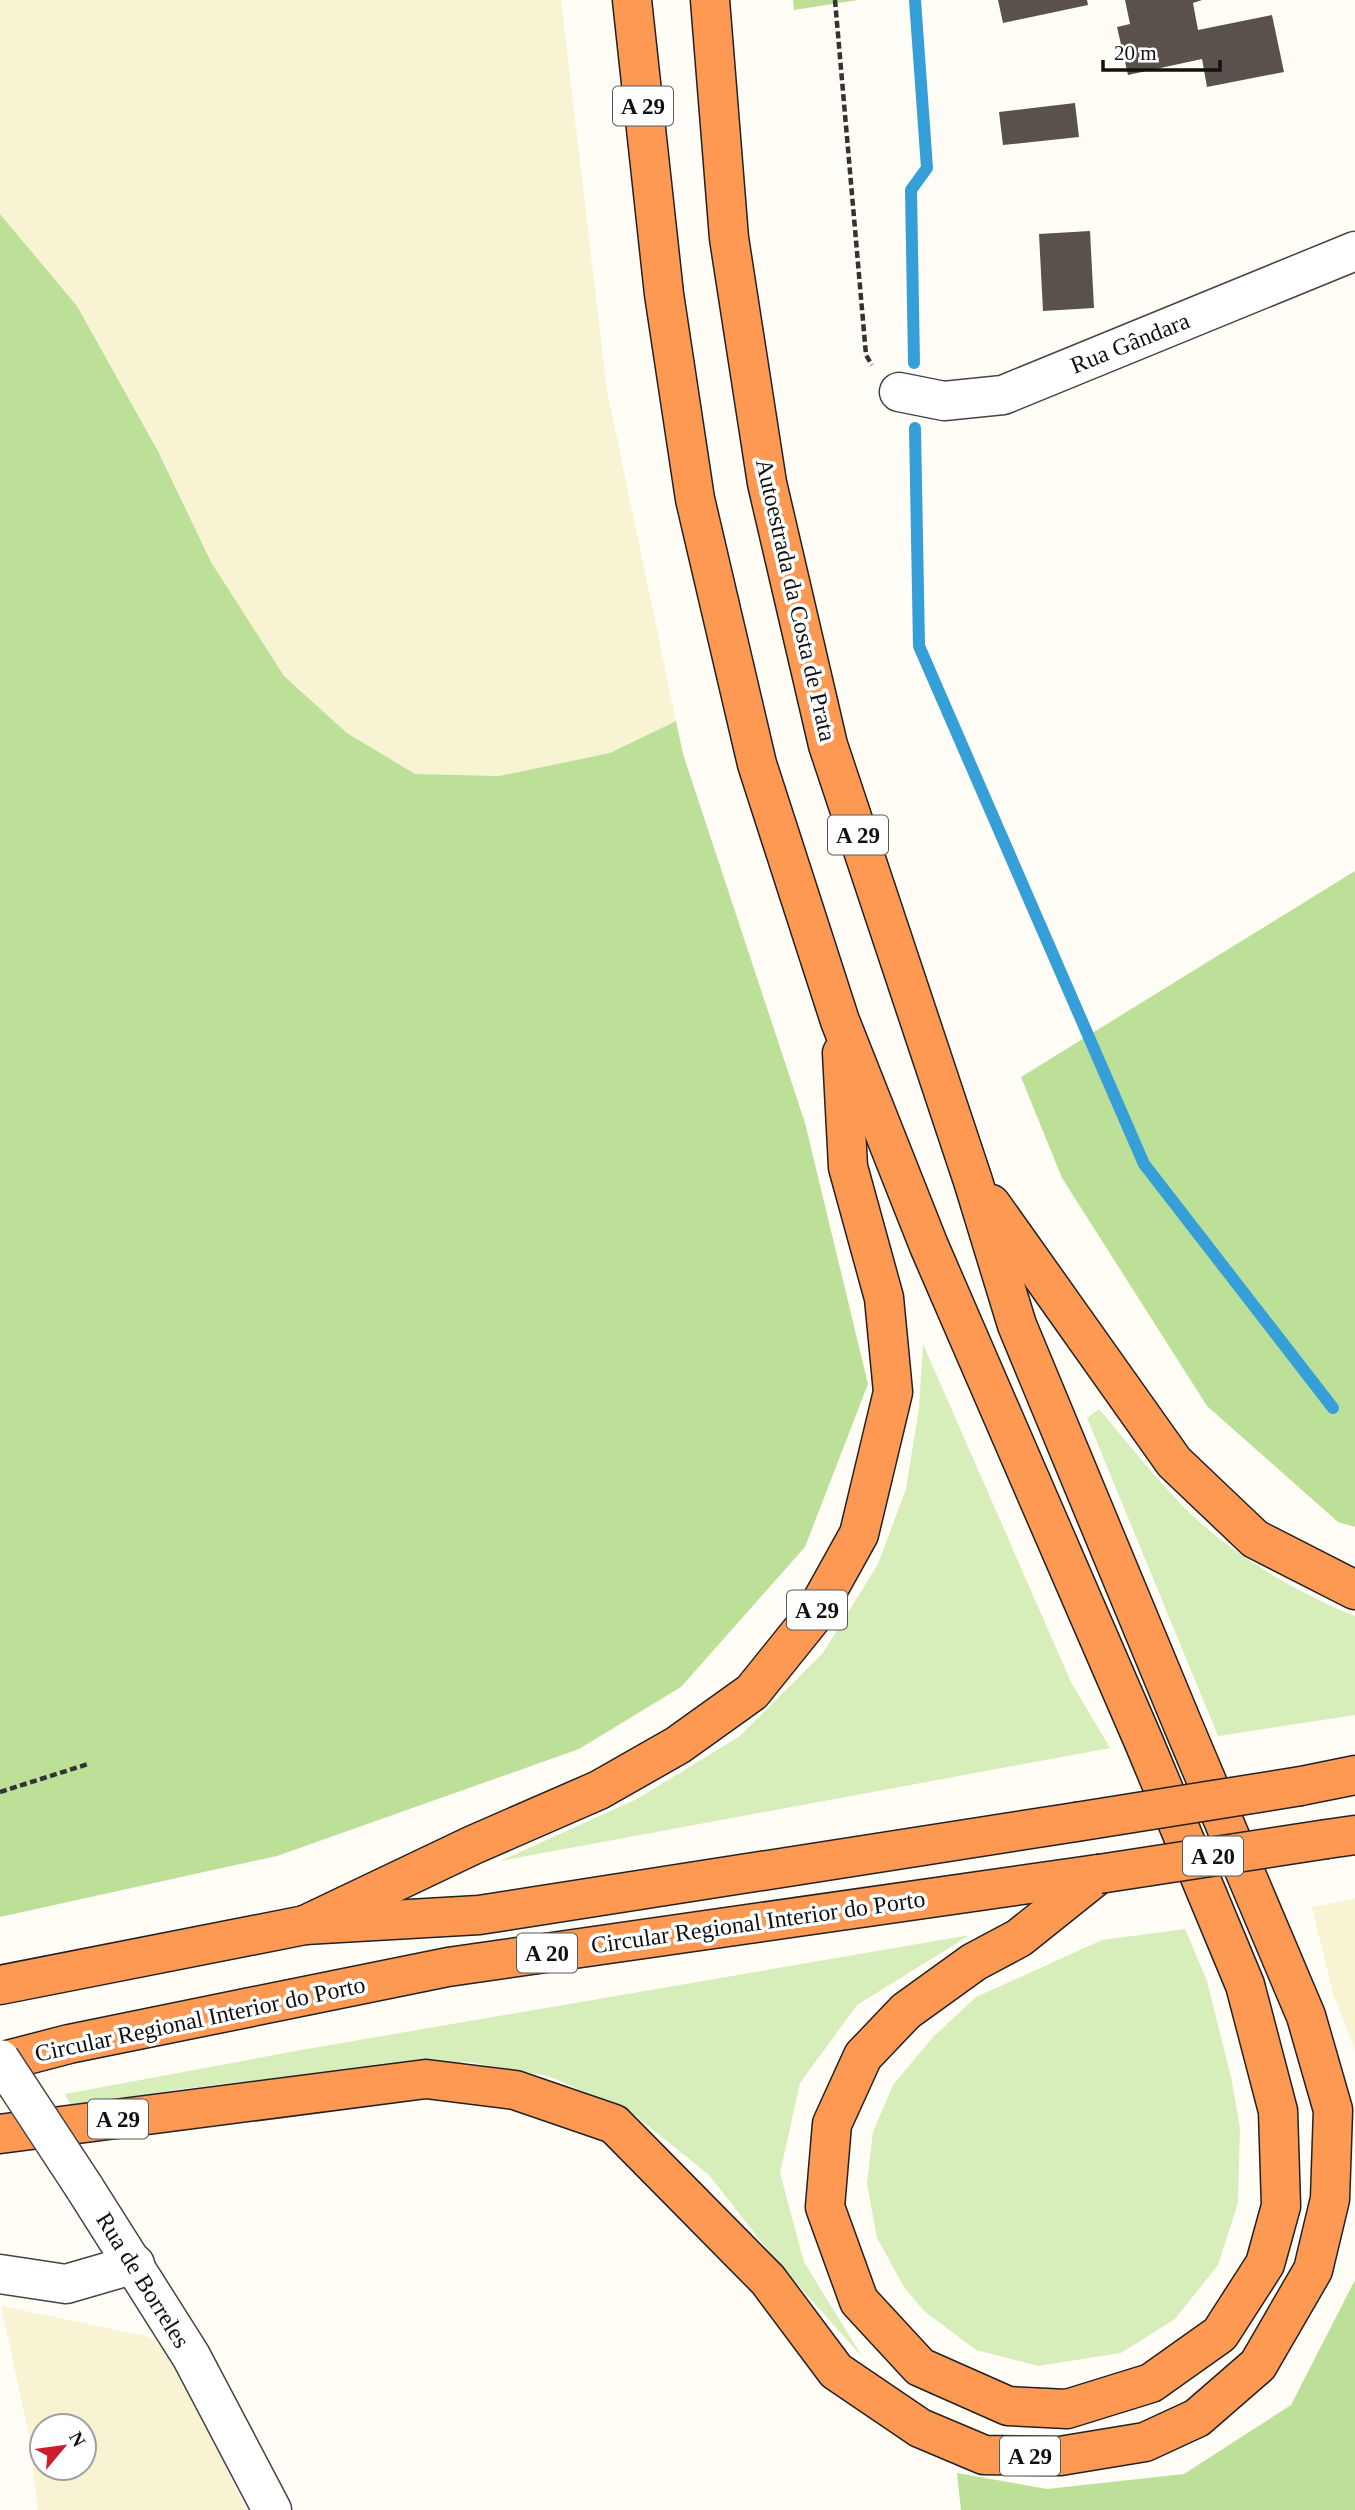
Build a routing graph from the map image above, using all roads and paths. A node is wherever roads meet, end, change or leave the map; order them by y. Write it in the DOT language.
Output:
graph roads {
  1 [pos="632,0"];
  2 [pos="710,0"];
  3 [pos="835,0"];
  4 [pos="1355,251"];
  5 [pos="899,392"];
  6 [pos="840,1021"];
  7 [pos="973,1181"];
  8 [pos="1355,1590"];
  9 [pos="88,1764"];
  10 [pos="1355,1775"];
  11 [pos="0,1792"];
  12 [pos="1341,1837"];
  13 [pos="1099,1874"];
  14 [pos="305,1925"];
  15 [pos="0,1985"];
  16 [pos="0,2061"];
  17 [pos="0,2134"];
  18 [pos="135,2264"];
  19 [pos="0,2274"];
  20 [pos="272,2510"];
  1 -- 6 [label="highway, A 29"];
  2 -- 7 [label="highway, Autoestrada da Costa de Prata / A 29"];
  3 -- 5 [label="path"];
  4 -- 5 [label="street, Rua Gândara"];
  6 -- 13 [label="highway, A 29"];
  6 -- 14 [label="highway, A 29"];
  7 -- 8 [label="highway, A 29"];
  7 -- 17 [label="highway, A 29"];
  9 -- 11 [label="path"];
  10 -- 14 [label="highway, Circular Regional Interior do Porto / A 20, bridge"];
  12 -- 13 [label="highway, Circular Regional Interior do Porto / A 20, bridge"];
  13 -- 16 [label="highway, Circular Regional Interior do Porto / A 20"];
  14 -- 15 [label="highway, Circular Regional Interior do Porto / A 20"];
  16 -- 18 [label="street, Rua de Borreles, bridge"];
  18 -- 19 [label="street"];
  18 -- 20 [label="street, Rua de Borreles"];
}
